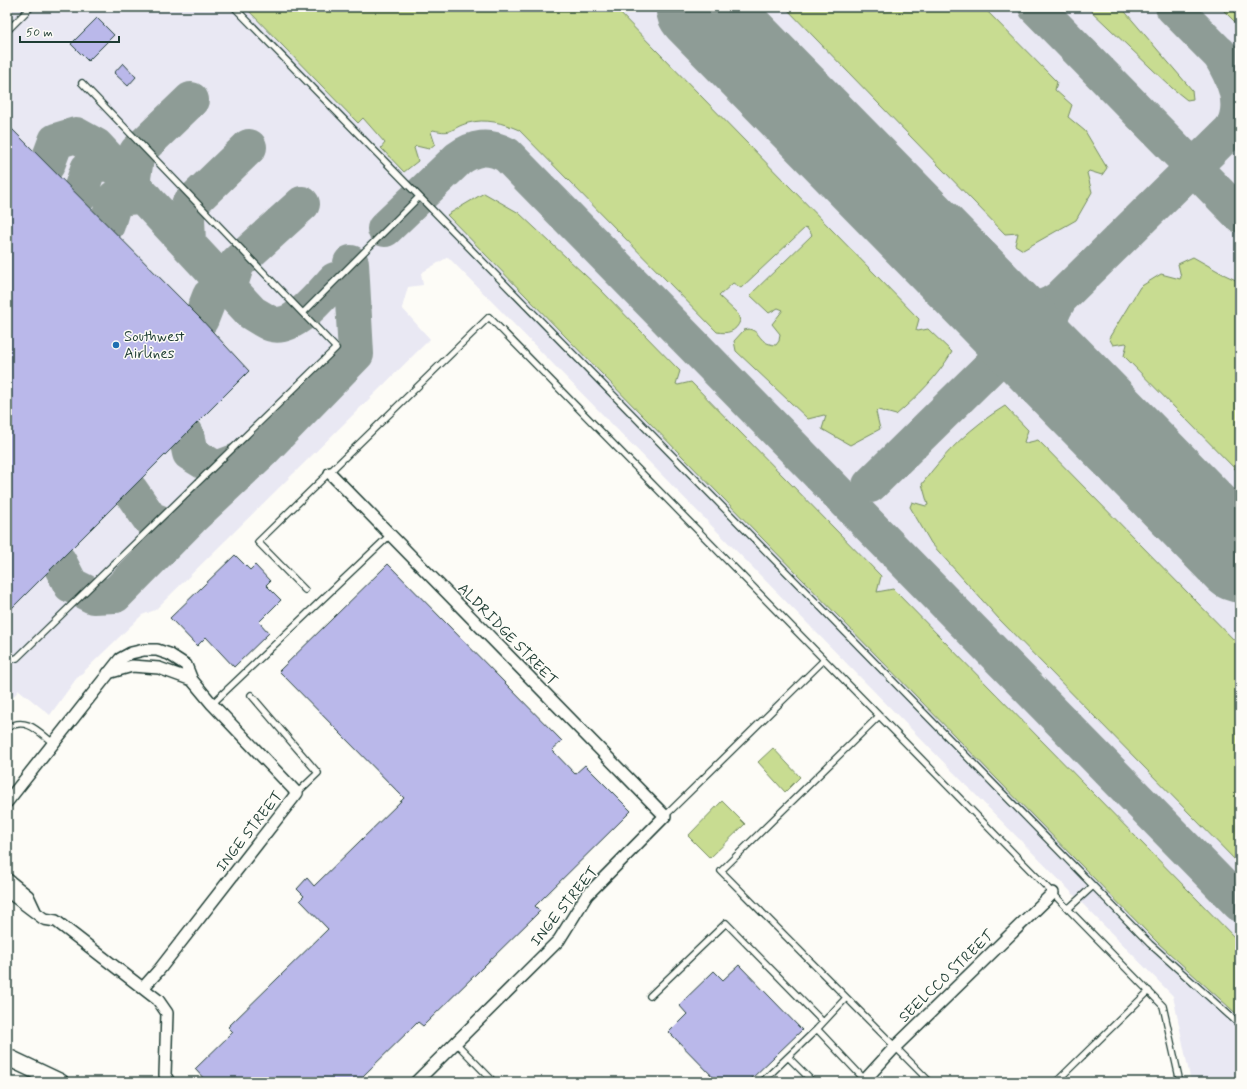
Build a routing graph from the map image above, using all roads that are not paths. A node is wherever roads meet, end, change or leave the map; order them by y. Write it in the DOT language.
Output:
graph roads {
  1 [pos="31,7"];
  2 [pos="234,7"];
  3 [pos="7,31"];
  4 [pos="82,83"];
  5 [pos="419,197"];
  6 [pos="303,313"];
  7 [pos="330,473"];
  8 [pos="390,534"];
  9 [pos="305,590"];
  10 [pos="7,660"];
  11 [pos="824,660"];
  12 [pos="107,674"];
  13 [pos="192,680"];
  14 [pos="251,695"];
  15 [pos="212,704"];
  16 [pos="879,716"];
  17 [pos="7,728"];
  18 [pos="53,743"];
  19 [pos="297,793"];
  20 [pos="7,802"];
  21 [pos="665,816"];
  22 [pos="7,879"];
  23 [pos="1093,886"];
  24 [pos="7,891"];
  25 [pos="1053,893"];
  26 [pos="1068,909"];
  27 [pos="35,912"];
  28 [pos="143,988"];
  29 [pos="1148,991"];
  30 [pos="650,996"];
  31 [pos="846,998"];
  32 [pos="823,1022"];
  33 [pos="1240,1025"];
  34 [pos="817,1029"];
  35 [pos="456,1043"];
  36 [pos="895,1047"];
  37 [pos="7,1057"];
  38 [pos="788,1057"];
  39 [pos="864,1081"];
  40 [pos="926,1081"];
  41 [pos="60,1082"];
  42 [pos="169,1082"];
  43 [pos="416,1082"];
  44 [pos="494,1082"];
  45 [pos="766,1082"];
  46 [pos="813,1082"];
  47 [pos="1056,1082"];
  48 [pos="1180,1082"];
  1 -- 3 [label="lane"];
  2 -- 5 [label="lane"];
  4 -- 6 [label="lane"];
  5 -- 6 [label="lane"];
  5 -- 23 [label="lane"];
  6 -- 10 [label="lane"];
  7 -- 8 [label="street, ALDRIDGE STREET"];
  7 -- 9 [label="lane"];
  7 -- 11 [label="lane"];
  8 -- 15 [label="lane"];
  8 -- 21 [label="street, ALDRIDGE STREET"];
  11 -- 16 [label="lane"];
  11 -- 21 [label="lane"];
  12 -- 13 [label="street"];
  12 -- 13 [label="street, INGE STREET"];
  12 -- 18 [label="street, INGE STREET"];
  13 -- 15 [label="street, INGE STREET"];
  14 -- 19 [label="lane"];
  15 -- 19 [label="street, INGE STREET"];
  16 -- 25 [label="lane"];
  16 -- 31 [label="lane"];
  17 -- 18 [label="lane"];
  18 -- 20 [label="street, INGE STREET"];
  19 -- 28 [label="street, INGE STREET"];
  21 -- 35 [label="street, INGE STREET"];
  22 -- 27 [label="street"];
  23 -- 26 [label="lane"];
  23 -- 33 [label="lane"];
  24 -- 27 [label="street"];
  25 -- 26 [label="lane"];
  25 -- 36 [label="street, SEELCCO STREET"];
  26 -- 29 [label="lane"];
  27 -- 28 [label="street"];
  28 -- 42 [label="street"];
  29 -- 47 [label="lane"];
  29 -- 48 [label="lane"];
  30 -- 32 [label="lane"];
  31 -- 32 [label="lane"];
  31 -- 36 [label="lane"];
  32 -- 34 [label="lane"];
  34 -- 38 [label="lane"];
  34 -- 39 [label="lane"];
  35 -- 43 [label="street, INGE STREET"];
  35 -- 44 [label="lane"];
  36 -- 39 [label="street, SEELCCO STREET"];
  36 -- 40 [label="lane"];
  37 -- 41 [label="main road"];
  38 -- 45 [label="lane"];
  38 -- 46 [label="lane"];
}
